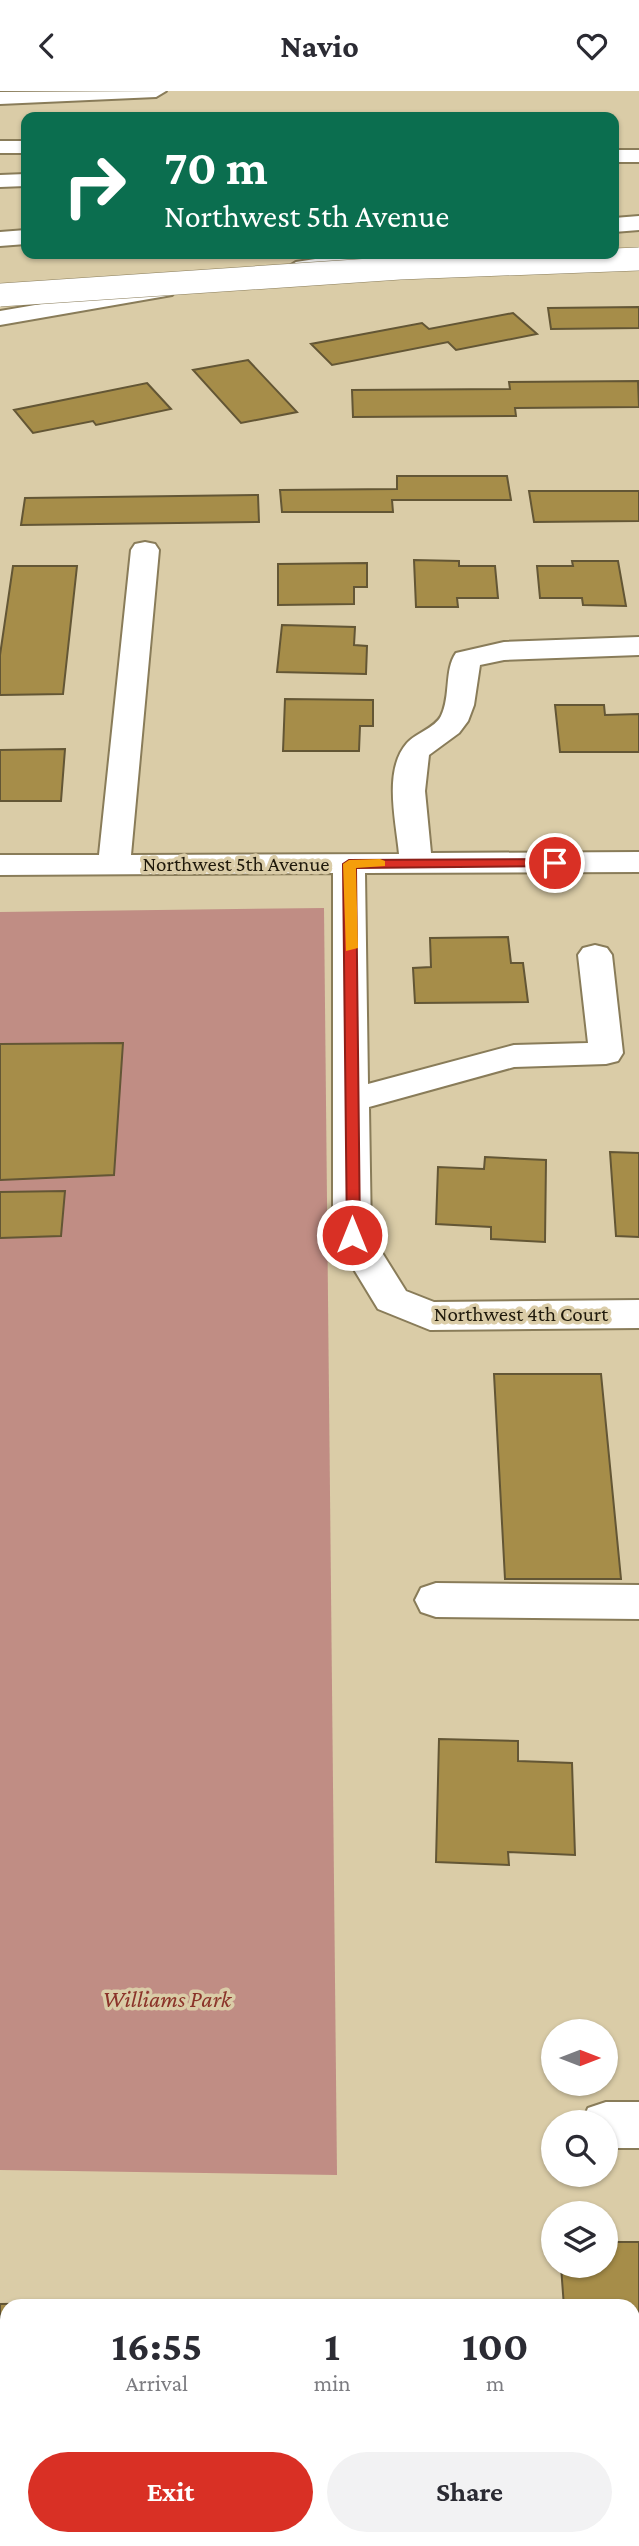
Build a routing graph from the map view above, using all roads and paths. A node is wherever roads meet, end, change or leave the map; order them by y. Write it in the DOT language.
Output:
graph roads {
  1 [pos="156,91"];
  2 [pos="0,98"];
  3 [pos="0,147"];
  4 [pos="21,147"];
  5 [pos="619,156"];
  6 [pos="639,156"];
  7 [pos="21,180"];
  8 [pos="0,181"];
  9 [pos="619,207"];
  10 [pos="639,207"];
  11 [pos="639,223"];
  12 [pos="619,225"];
  13 [pos="21,237"];
  14 [pos="0,239"];
  15 [pos="357,259"];
  16 [pos="639,259"];
  17 [pos="0,295"];
  18 [pos="0,318"];
  19 [pos="145,550"];
  20 [pos="639,646"];
  21 [pos="639,862"];
  22 [pos="416,863"];
  23 [pos="349,864"];
  24 [pos="0,865"];
  25 [pos="114,865"];
  26 [pos="595,955"];
  27 [pos="354,1100"];
  28 [pos="639,1314"];
  29 [pos="436,1600"];
  30 [pos="639,1602"];
  31 [pos="618,2125"];
  32 [pos="639,2125"];
  1 -- 2 [label="main road"];
  3 -- 4 [label="main road"];
  5 -- 6 [label="main road"];
  7 -- 8 [label="main road"];
  9 -- 10 [label="main road"];
  11 -- 12 [label="main road"];
  13 -- 14 [label="main road"];
  15 -- 18 [label="main road"];
  16 -- 17 [label="main road, bridge"];
  19 -- 25 [label="main road"];
  20 -- 22 [label="main road"];
  21 -- 22 [label="main road, Northwest 5th Avenue"];
  22 -- 23 [label="main road, Northwest 5th Avenue"];
  23 -- 25 [label="main road, Northwest 5th Avenue"];
  23 -- 27 [label="main road, Northwest 4th Court"];
  24 -- 25 [label="main road, Northwest 5th Avenue"];
  26 -- 27 [label="main road"];
  27 -- 28 [label="main road, Northwest 4th Court"];
  29 -- 30 [label="main road"];
  31 -- 32 [label="main road"];
}
